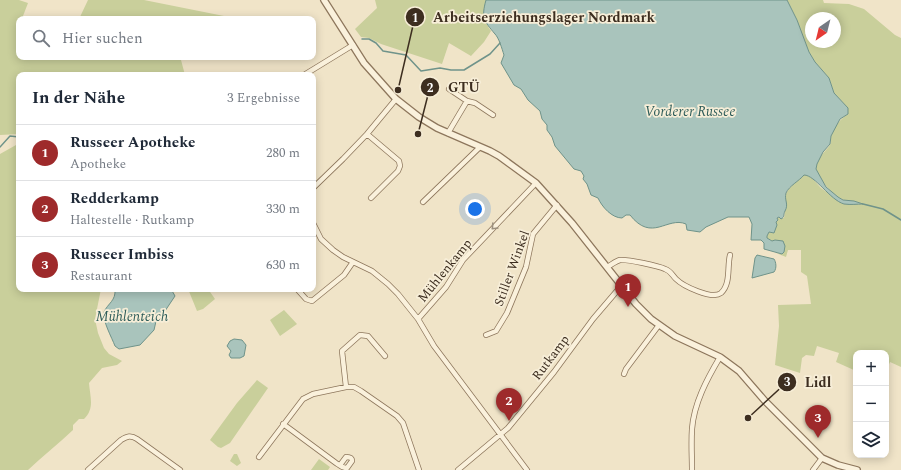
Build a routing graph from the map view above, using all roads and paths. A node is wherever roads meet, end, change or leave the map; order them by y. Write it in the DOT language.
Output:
graph roads {
  1 [pos="324,0"];
  2 [pos="353,45"];
  3 [pos="309,72"];
  4 [pos="449,89"];
  5 [pos="396,99"];
  6 [pos="467,101"];
  7 [pos="494,115"];
  8 [pos="448,133"];
  9 [pos="367,134"];
  10 [pos="480,147"];
  11 [pos="536,183"];
  12 [pos="316,185"];
  13 [pos="371,198"];
  14 [pos="423,202"];
  15 [pos="557,206"];
  16 [pos="316,229"];
  17 [pos="730,255"];
  18 [pos="353,262"];
  19 [pos="607,267"];
  20 [pos="622,286"];
  21 [pos="300,292"];
  22 [pos="418,319"];
  23 [pos="659,325"];
  24 [pos="486,335"];
  25 [pos="385,356"];
  26 [pos="720,357"];
  27 [pos="624,374"];
  28 [pos="346,387"];
  29 [pos="283,424"];
  30 [pos="500,435"];
  31 [pos="259,457"];
  32 [pos="822,458"];
  33 [pos="340,465"];
  34 [pos="88,470"];
  35 [pos="180,470"];
  36 [pos="419,470"];
  37 [pos="458,470"];
  38 [pos="527,470"];
  39 [pos="692,470"];
  40 [pos="812,470"];
  41 [pos="857,470"];
  1 -- 2 [label="street"];
  2 -- 3 [label="street"];
  2 -- 5 [label="street"];
  4 -- 6 [label="street"];
  5 -- 8 [label="street"];
  5 -- 9 [label="street"];
  6 -- 7 [label="street"];
  6 -- 8 [label="street"];
  8 -- 10 [label="street"];
  9 -- 12 [label="street"];
  9 -- 13 [label="street"];
  10 -- 11 [label="street"];
  10 -- 14 [label="street"];
  11 -- 15 [label="street"];
  11 -- 22 [label="street, Mühlenkamp, one-way"];
  15 -- 19 [label="street"];
  15 -- 24 [label="street, Stiller Winkel"];
  16 -- 18 [label="street"];
  17 -- 19 [label="street"];
  18 -- 21 [label="street"];
  18 -- 22 [label="street"];
  19 -- 20 [label="street"];
  20 -- 23 [label="street"];
  20 -- 30 [label="street, Rutkamp"];
  22 -- 30 [label="street"];
  23 -- 26 [label="street"];
  23 -- 27 [label="street"];
  25 -- 28 [label="street"];
  26 -- 32 [label="street"];
  26 -- 39 [label="street"];
  28 -- 29 [label="street"];
  28 -- 36 [label="street"];
  29 -- 31 [label="street"];
  29 -- 33 [label="street"];
  30 -- 37 [label="street, Rutkamp"];
  30 -- 38 [label="street"];
  32 -- 40 [label="street"];
  32 -- 41 [label="street"];
  34 -- 35 [label="street"];
}
